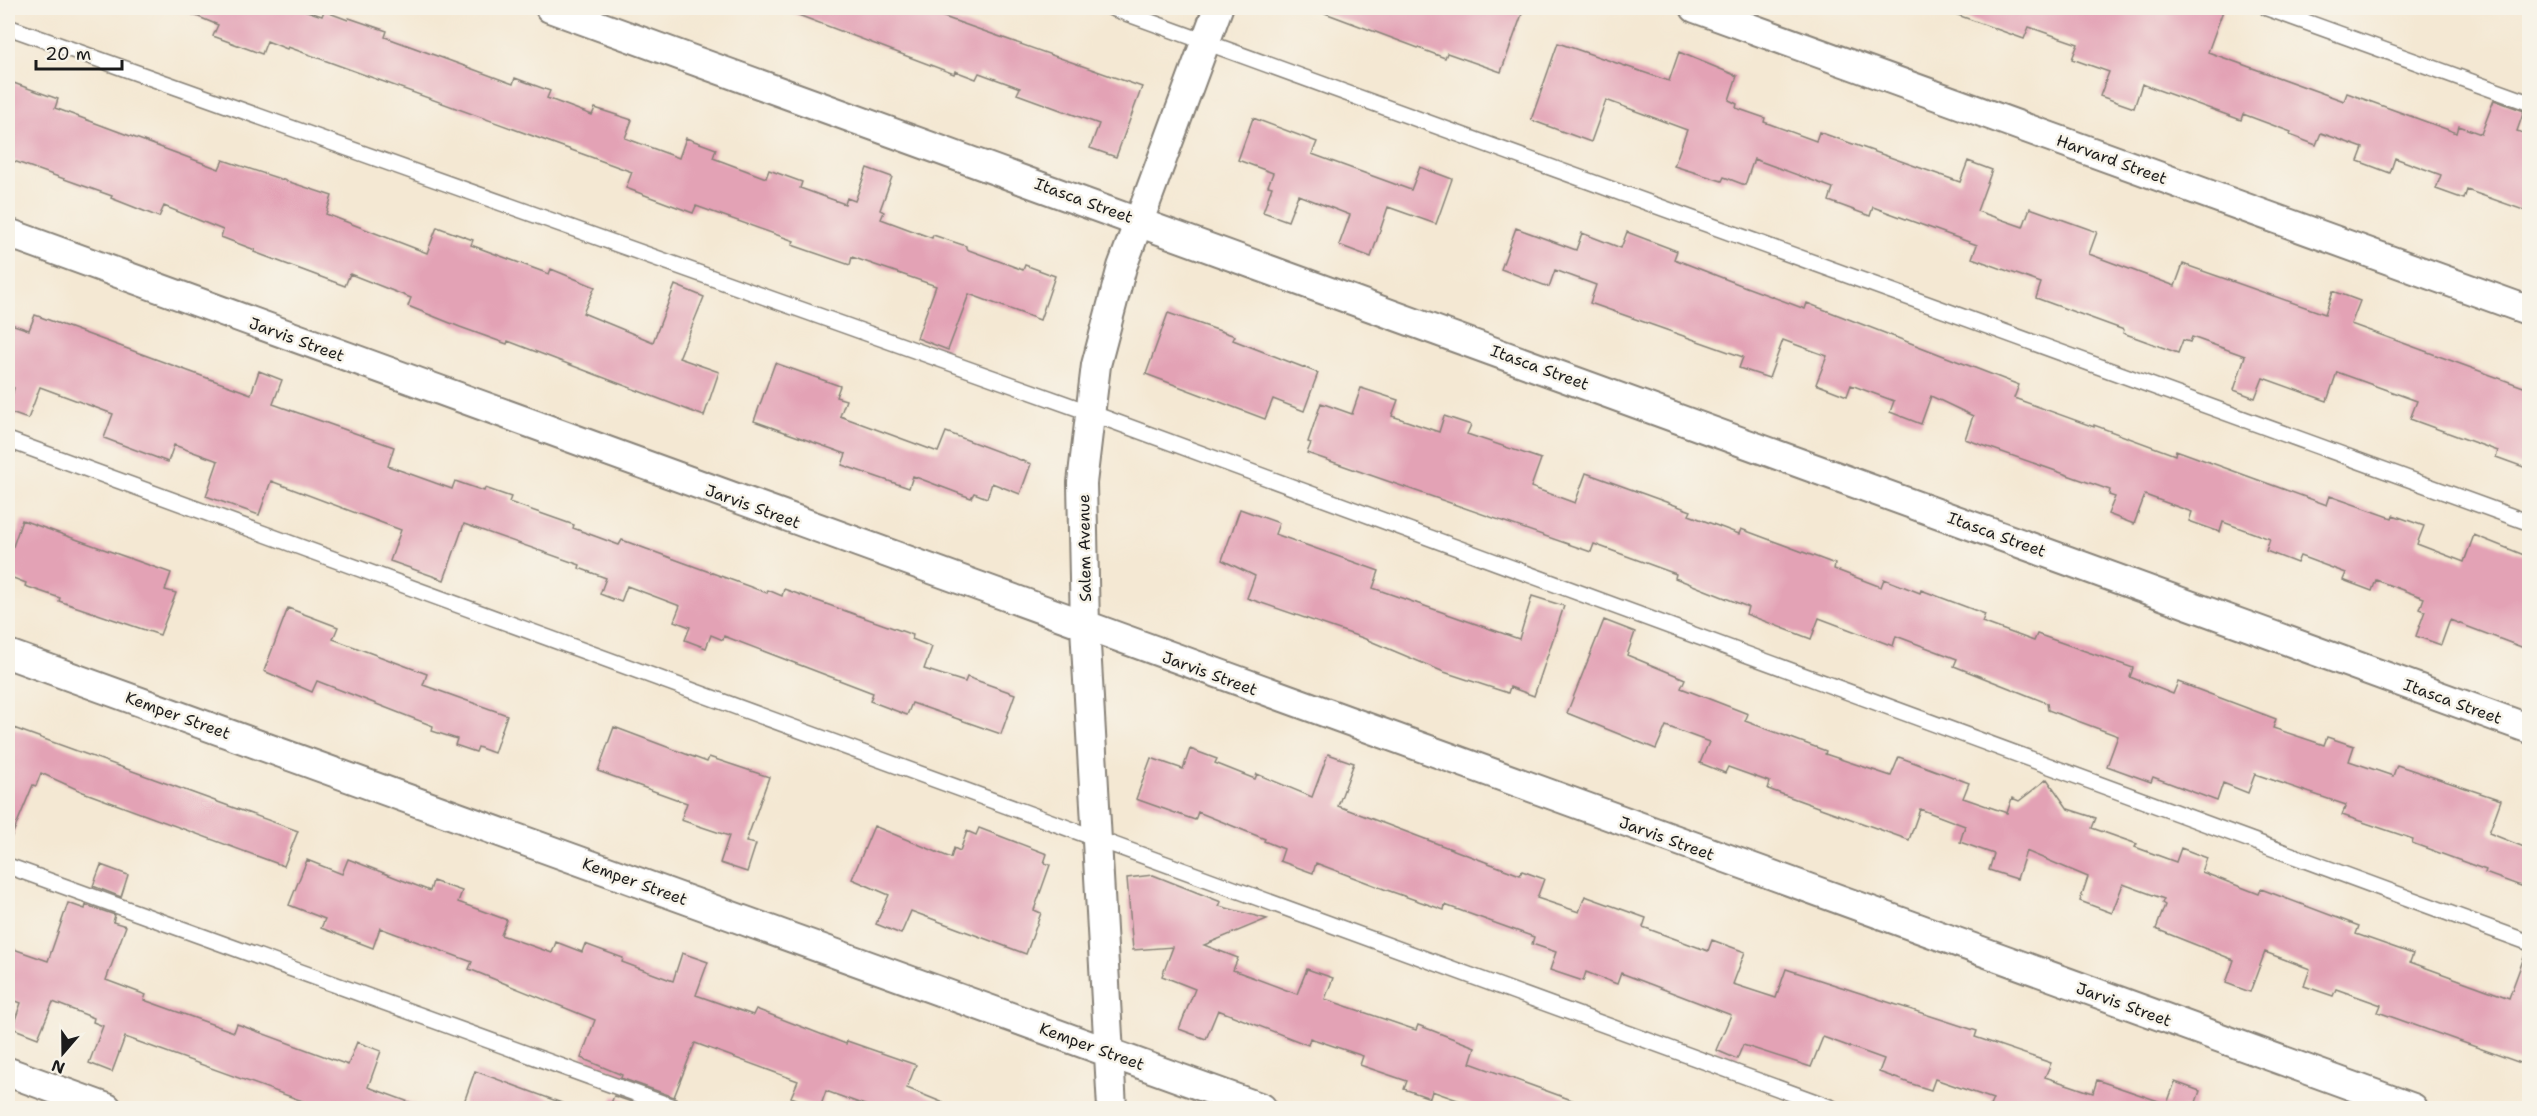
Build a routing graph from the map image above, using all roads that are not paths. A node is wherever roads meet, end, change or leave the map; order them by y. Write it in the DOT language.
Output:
graph roads {
  1 [pos="550,8"];
  2 [pos="1112,8"];
  3 [pos="1218,8"];
  4 [pos="1695,8"];
  5 [pos="2267,8"];
  6 [pos="8,27"];
  7 [pos="1205,42"];
  8 [pos="2529,104"];
  9 [pos="1140,220"];
  10 [pos="8,233"];
  11 [pos="2529,311"];
  12 [pos="1091,413"];
  13 [pos="8,440"];
  14 [pos="2529,523"];
  15 [pos="1085,627"];
  16 [pos="8,654"];
  17 [pos="2529,729"];
  18 [pos="1097,840"];
  19 [pos="8,866"];
  20 [pos="2529,943"];
  21 [pos="1109,1053"];
  22 [pos="8,1072"];
  23 [pos="107,1108"];
  24 [pos="676,1108"];
  25 [pos="1112,1108"];
  26 [pos="1262,1108"];
  27 [pos="1832,1108"];
  28 [pos="2413,1108"];
  1 -- 9 [label="street, Itasca Street"];
  2 -- 7 [label="lane"];
  3 -- 7 [label="street, Salem Avenue"];
  4 -- 11 [label="street, Harvard Street"];
  5 -- 8 [label="lane"];
  6 -- 12 [label="lane"];
  7 -- 9 [label="street, Salem Avenue"];
  7 -- 14 [label="lane"];
  9 -- 12 [label="street, Salem Avenue"];
  9 -- 17 [label="street, Itasca Street"];
  10 -- 15 [label="street, Jarvis Street"];
  12 -- 15 [label="street, Salem Avenue"];
  12 -- 20 [label="lane"];
  13 -- 18 [label="lane"];
  15 -- 18 [label="street, Salem Avenue"];
  15 -- 28 [label="street, Jarvis Street"];
  16 -- 21 [label="street, Kemper Street"];
  18 -- 21 [label="street, Salem Avenue"];
  18 -- 27 [label="lane"];
  19 -- 24 [label="lane"];
  21 -- 25 [label="street, Salem Avenue"];
  21 -- 26 [label="street, Kemper Street"];
  22 -- 23 [label="street"];
}
